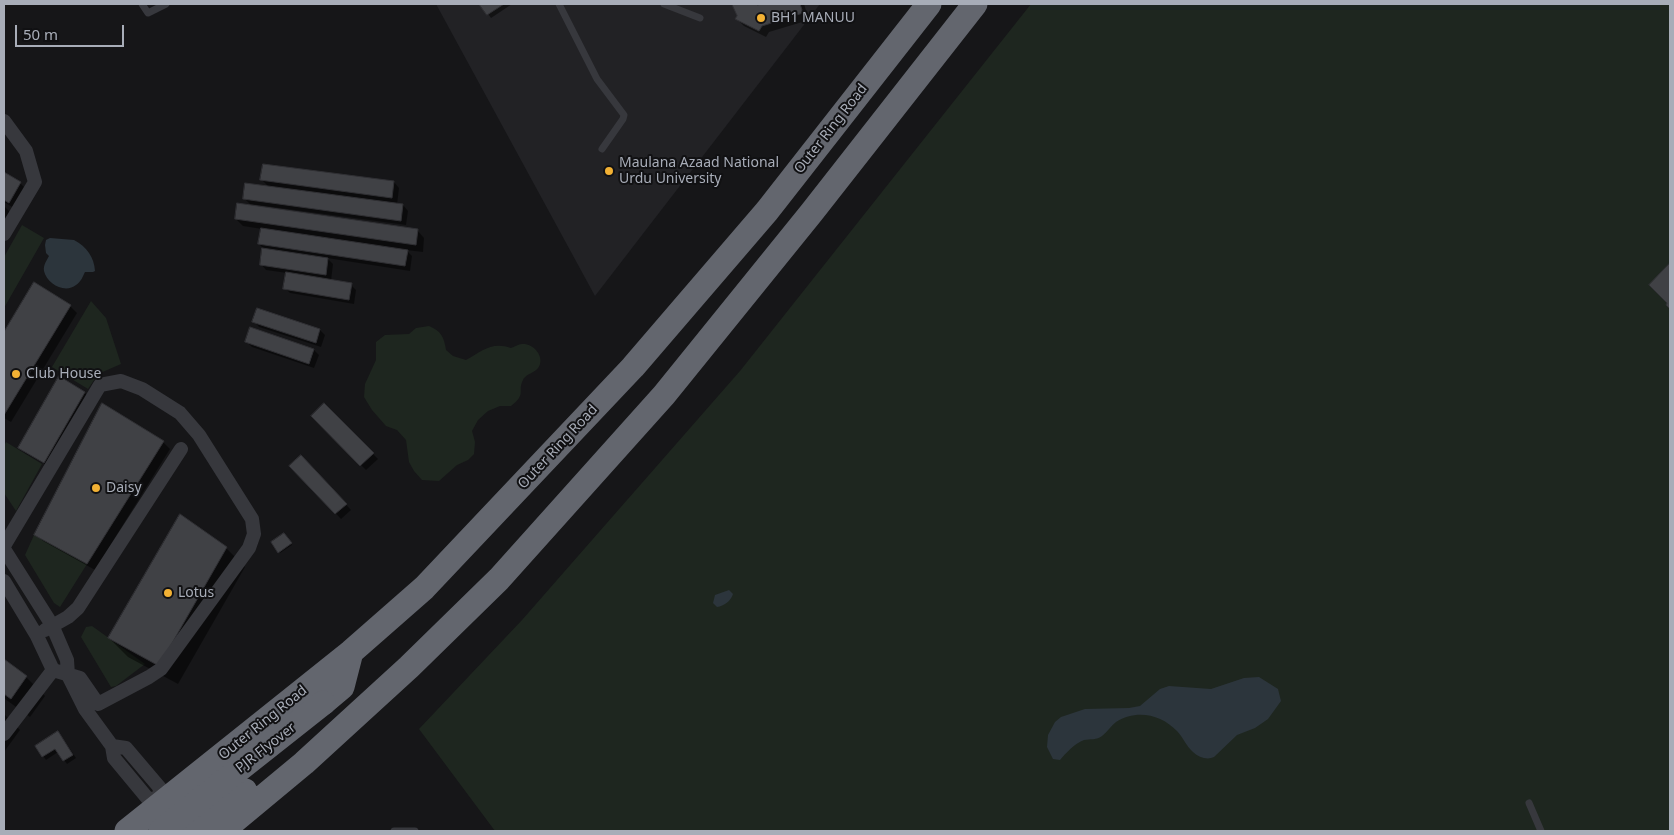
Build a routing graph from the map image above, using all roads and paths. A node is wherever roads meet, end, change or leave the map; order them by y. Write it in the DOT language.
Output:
graph roads {
  1 [pos="142,4"];
  2 [pos="166,4"];
  3 [pos="559,4"];
  4 [pos="664,4"];
  5 [pos="929,4"];
  6 [pos="975,4"];
  7 [pos="700,18"];
  8 [pos="4,122"];
  9 [pos="602,149"];
  10 [pos="4,234"];
  11 [pos="181,449"];
  12 [pos="4,547"];
  13 [pos="4,581"];
  14 [pos="52,626"];
  15 [pos="37,636"];
  16 [pos="351,652"];
  17 [pos="53,670"];
  18 [pos="68,675"];
  19 [pos="390,684"];
  20 [pos="329,709"];
  21 [pos="4,734"];
  22 [pos="112,746"];
  23 [pos="1529,803"];
  24 [pos="127,831"];
  25 [pos="161,831"];
  26 [pos="194,831"];
  27 [pos="222,831"];
  28 [pos="394,831"];
  29 [pos="415,831"];
  30 [pos="1541,831"];
  1 -- 2 [label="lane"];
  3 -- 9 [label="lane"];
  4 -- 7 [label="lane"];
  5 -- 16 [label="highway, Outer Ring Road"];
  6 -- 19 [label="highway"];
  8 -- 10 [label="street"];
  11 -- 14 [label="street"];
  12 -- 14 [label="street"];
  12 -- 18 [label="street"];
  13 -- 15 [label="street"];
  14 -- 15 [label="street"];
  14 -- 18 [label="street"];
  15 -- 17 [label="street"];
  16 -- 20 [label="highway, PJR Flyover"];
  16 -- 24 [label="highway, Outer Ring Road"];
  17 -- 18 [label="street"];
  17 -- 21 [label="street"];
  18 -- 22 [label="street"];
  19 -- 20 [label="highway, PJR Flyover"];
  19 -- 27 [label="highway"];
  20 -- 25 [label="highway, PJR Flyover, bridge"];
  20 -- 26 [label="highway, PJR Flyover"];
  23 -- 30 [label="lane"];
  28 -- 29 [label="lane"];
}
